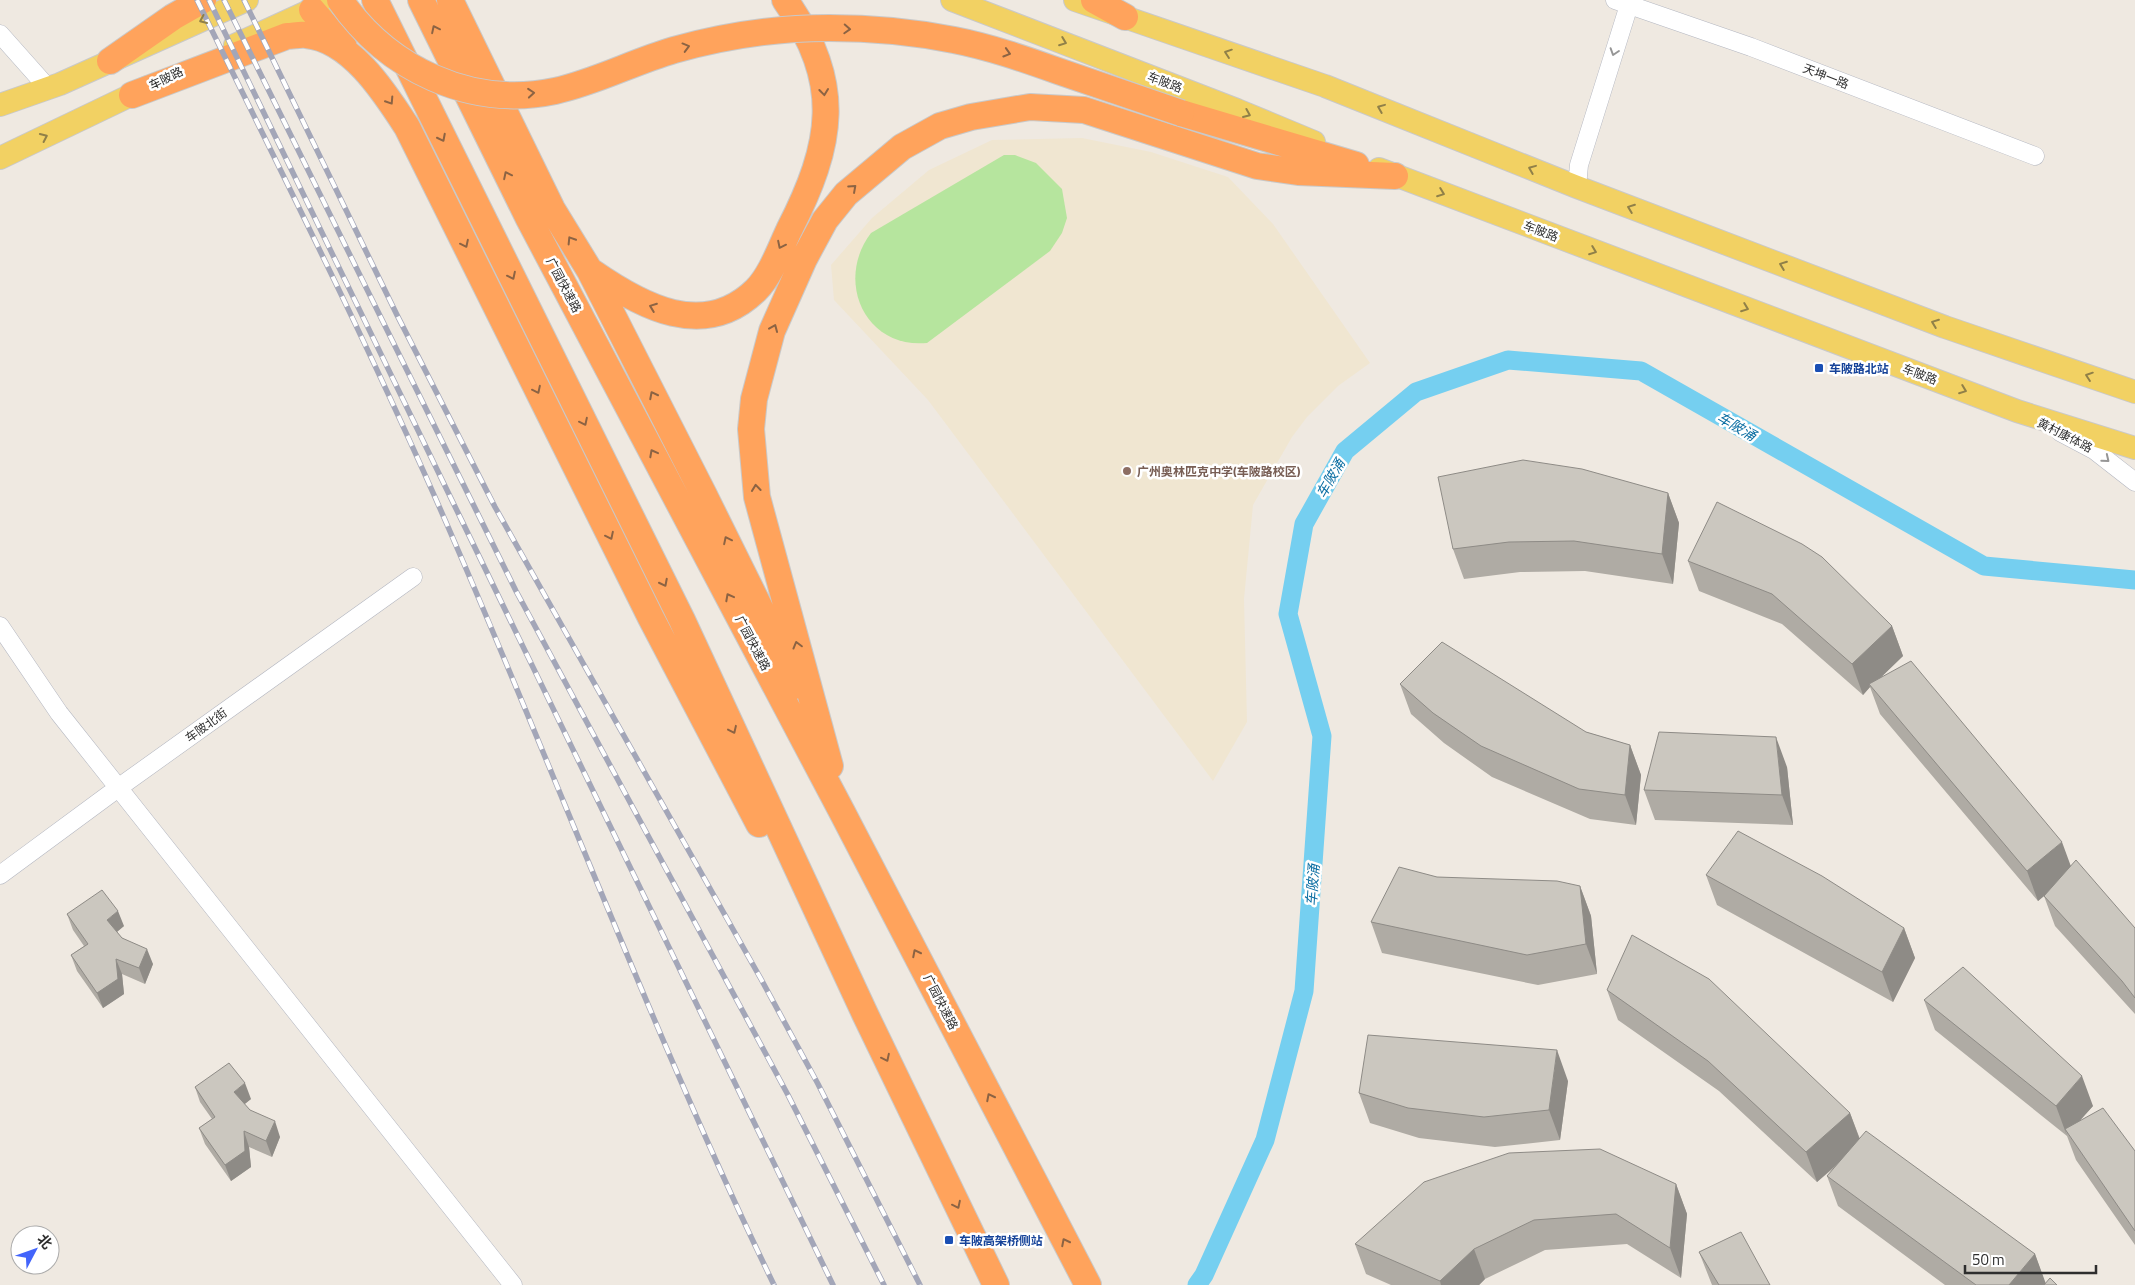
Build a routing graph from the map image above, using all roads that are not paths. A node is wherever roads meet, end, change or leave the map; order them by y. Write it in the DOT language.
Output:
graph roads {
  1 [pos="203,0"];
  2 [pos="247,0"];
  3 [pos="340,0"];
  4 [pos="375,0"];
  5 [pos="421,0"];
  6 [pos="450,0"];
  7 [pos="785,0"];
  8 [pos="952,0"];
  9 [pos="1075,0"];
  10 [pos="1094,0"];
  11 [pos="317,3"];
  12 [pos="1622,3"];
  13 [pos="1125,17"];
  14 [pos="0,34"];
  15 [pos="110,61"];
  16 [pos="364,69"];
  17 [pos="48,88"];
  18 [pos="132,95"];
  19 [pos="0,105"];
  20 [pos="2035,156"];
  21 [pos="0,158"];
  22 [pos="1395,176"];
  23 [pos="1577,187"];
  24 [pos="590,271"];
  25 [pos="2135,392"];
  26 [pos="2017,411"];
  27 [pos="2135,448"];
  28 [pos="2135,482"];
  29 [pos="413,576"];
  30 [pos="0,626"];
  31 [pos="118,788"];
  32 [pos="841,810"];
  33 [pos="0,875"];
  34 [pos="865,1014"];
  35 [pos="513,1285"];
  36 [pos="996,1285"];
  37 [pos="1088,1285"];
  1 -- 15 [label="highway"];
  2 -- 15 [label="main road, one-way"];
  3 -- 22 [label="highway, one-way, bridge"];
  4 -- 34 [label="highway, one-way, bridge"];
  32 -- 5 [label="highway, 广园快速路, one-way"];
  24 -- 6 [label="highway, one-way"];
  7 -- 24 [label="highway, one-way"];
  8 -- 22 [label="main road, 车陂路, one-way"];
  9 -- 13 [label="main road"];
  10 -- 13 [label="highway"];
  11 -- 16 [label="highway"];
  11 -- 18 [label="main road, 车陂路"];
  12 -- 20 [label="street, 天坤一路"];
  12 -- 23 [label="street, one-way"];
  23 -- 13 [label="main road, one-way"];
  14 -- 17 [label="street"];
  15 -- 17 [label="main road"];
  16 -- 18 [label="highway"];
  16 -- 34 [label="highway, one-way"];
  17 -- 19 [label="main road"];
  21 -- 18 [label="main road, 车陂路, one-way"];
  22 -- 26 [label="main road, 车陂路, one-way"];
  32 -- 22 [label="highway, one-way"];
  25 -- 23 [label="main road, one-way"];
  32 -- 24 [label="highway, one-way"];
  26 -- 27 [label="main road, 车陂路"];
  26 -- 28 [label="street, 黄村康体路, one-way"];
  29 -- 31 [label="street, 车陂北街"];
  30 -- 31 [label="street"];
  31 -- 33 [label="street, 车陂北街"];
  31 -- 35 [label="street"];
  37 -- 32 [label="highway, 广园快速路, one-way"];
  34 -- 36 [label="highway, one-way"];
}
